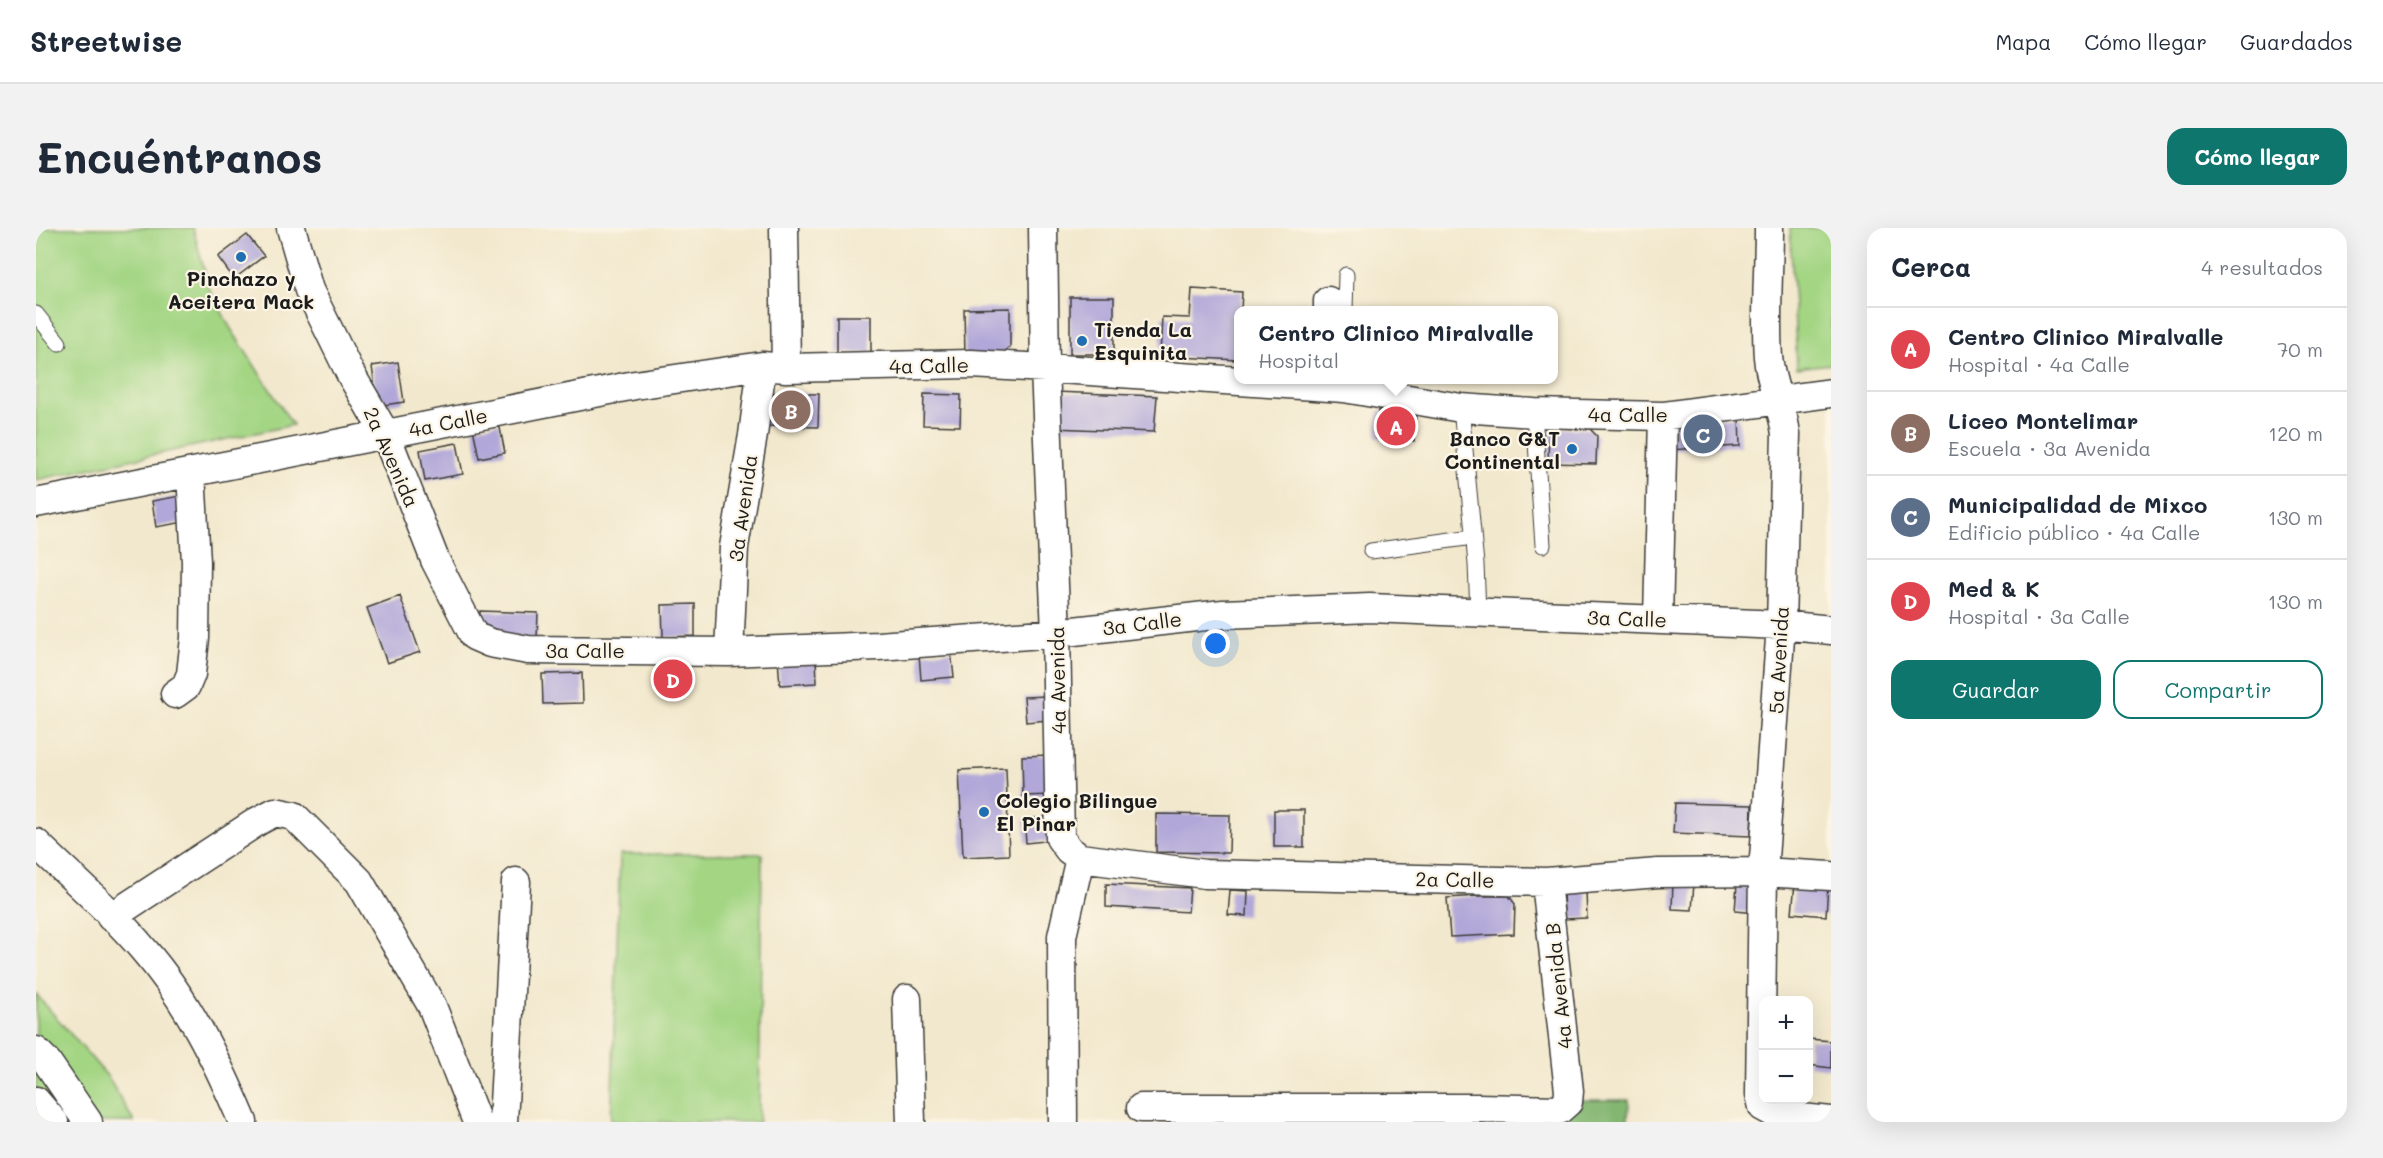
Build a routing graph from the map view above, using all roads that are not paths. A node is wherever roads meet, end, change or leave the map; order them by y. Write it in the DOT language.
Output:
graph roads {
  1 [pos="291,228"];
  2 [pos="784,228"];
  3 [pos="1043,228"];
  4 [pos="1768,228"];
  5 [pos="1346,275"];
  6 [pos="1334,306"];
  7 [pos="36,314"];
  8 [pos="59,343"];
  9 [pos="774,367"];
  10 [pos="1045,368"];
  11 [pos="1234,378"];
  12 [pos="1339,384"];
  13 [pos="1831,393"];
  14 [pos="1779,400"];
  15 [pos="1461,408"];
  16 [pos="1534,413"];
  17 [pos="1663,416"];
  18 [pos="386,435"];
  19 [pos="191,473"];
  20 [pos="38,498"];
  21 [pos="1473,537"];
  22 [pos="1543,545"];
  23 [pos="1371,551"];
  24 [pos="1478,612"];
  25 [pos="1658,619"];
  26 [pos="1781,625"];
  27 [pos="1831,630"];
  28 [pos="1056,633"];
  29 [pos="490,644"];
  30 [pos="729,651"];
  31 [pos="176,694"];
  32 [pos="36,843"];
  33 [pos="1080,858"];
  34 [pos="1763,873"];
  35 [pos="1831,876"];
  36 [pos="516,882"];
  37 [pos="1546,882"];
  38 [pos="111,917"];
  39 [pos="907,999"];
  40 [pos="36,1051"];
  41 [pos="36,1101"];
  42 [pos="1141,1108"];
  43 [pos="1476,1115"];
  44 [pos="1791,1119"];
  45 [pos="1831,1121"];
  46 [pos="54,1122"];
  47 [pos="88,1122"];
  48 [pos="243,1122"];
  49 [pos="477,1122"];
  50 [pos="503,1122"];
  51 [pos="911,1122"];
  52 [pos="1063,1122"];
  1 -- 18 [label="street, 2a Avenida"];
  2 -- 9 [label="street, 3a Avenida"];
  3 -- 10 [label="street, 4a Avenida"];
  4 -- 14 [label="street, 5a Avenida"];
  5 -- 6 [label="lane"];
  7 -- 8 [label="lane"];
  9 -- 10 [label="street, 4a Calle"];
  9 -- 18 [label="street, 4a Calle"];
  9 -- 30 [label="street, 3a Avenida"];
  10 -- 11 [label="street, 4a Calle"];
  10 -- 28 [label="street, 4a Avenida"];
  12 -- 15 [label="street, 4a Calle"];
  13 -- 14 [label="street, 4a Calle"];
  14 -- 17 [label="street, 4a Calle"];
  14 -- 26 [label="street, 5a Avenida"];
  15 -- 16 [label="street, 4a Calle"];
  15 -- 21 [label="lane"];
  16 -- 17 [label="street, 4a Calle"];
  16 -- 22 [label="lane"];
  17 -- 25 [label="street"];
  18 -- 19 [label="street, 4a Calle"];
  18 -- 29 [label="street, 2a Avenida"];
  19 -- 20 [label="street, 4a Calle"];
  19 -- 31 [label="street"];
  21 -- 23 [label="lane"];
  21 -- 24 [label="lane"];
  24 -- 25 [label="street, 3a Calle"];
  24 -- 28 [label="street, 3a Calle"];
  25 -- 26 [label="street, 3a Calle"];
  26 -- 27 [label="street, 3a Calle"];
  26 -- 34 [label="street, 5a Avenida"];
  28 -- 30 [label="street, 3a Calle"];
  28 -- 33 [label="street, 4a Avenida"];
  29 -- 30 [label="street, 3a Calle"];
  32 -- 38 [label="street"];
  33 -- 37 [label="street, 2a Calle"];
  33 -- 52 [label="street"];
  34 -- 35 [label="street, 2a Calle"];
  34 -- 37 [label="street, 2a Calle"];
  34 -- 44 [label="street, 5a Avenida"];
  36 -- 50 [label="street"];
  37 -- 43 [label="street, 4a Avenida B"];
  38 -- 48 [label="street"];
  38 -- 49 [label="street"];
  39 -- 51 [label="street"];
  40 -- 47 [label="street"];
  41 -- 46 [label="street"];
  42 -- 43 [label="street"];
  44 -- 45 [label="street"];
}
